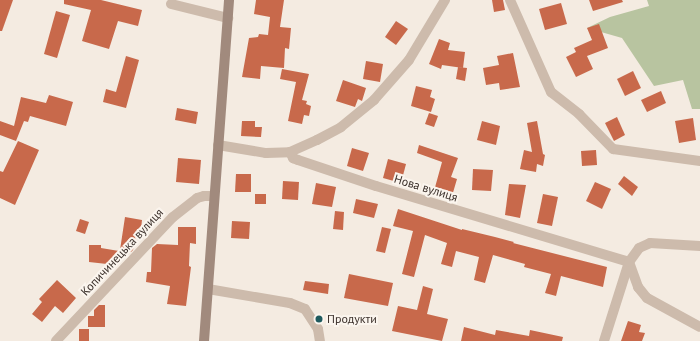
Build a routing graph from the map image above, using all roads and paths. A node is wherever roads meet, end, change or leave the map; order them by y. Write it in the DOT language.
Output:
graph roads {
  1 [pos="229,0"];
  2 [pos="445,0"];
  3 [pos="510,0"];
  4 [pos="171,4"];
  5 [pos="228,18"];
  6 [pos="218,145"];
  7 [pos="290,152"];
  8 [pos="700,161"];
  9 [pos="214,196"];
  10 [pos="700,246"];
  11 [pos="629,262"];
  12 [pos="208,289"];
  13 [pos="700,327"];
  14 [pos="56,341"];
  15 [pos="204,341"];
  16 [pos="320,341"];
  17 [pos="604,341"];
  1 -- 5 [label="main road"];
  2 -- 7 [label="street"];
  3 -- 8 [label="street"];
  4 -- 5 [label="street"];
  5 -- 6 [label="main road"];
  6 -- 7 [label="street"];
  6 -- 9 [label="main road"];
  7 -- 11 [label="street, Нова вулиця"];
  9 -- 12 [label="main road"];
  9 -- 14 [label="street, Копичинецька вулиця"];
  10 -- 11 [label="street"];
  11 -- 13 [label="street"];
  11 -- 17 [label="street"];
  12 -- 15 [label="main road"];
  12 -- 16 [label="street"];
}
